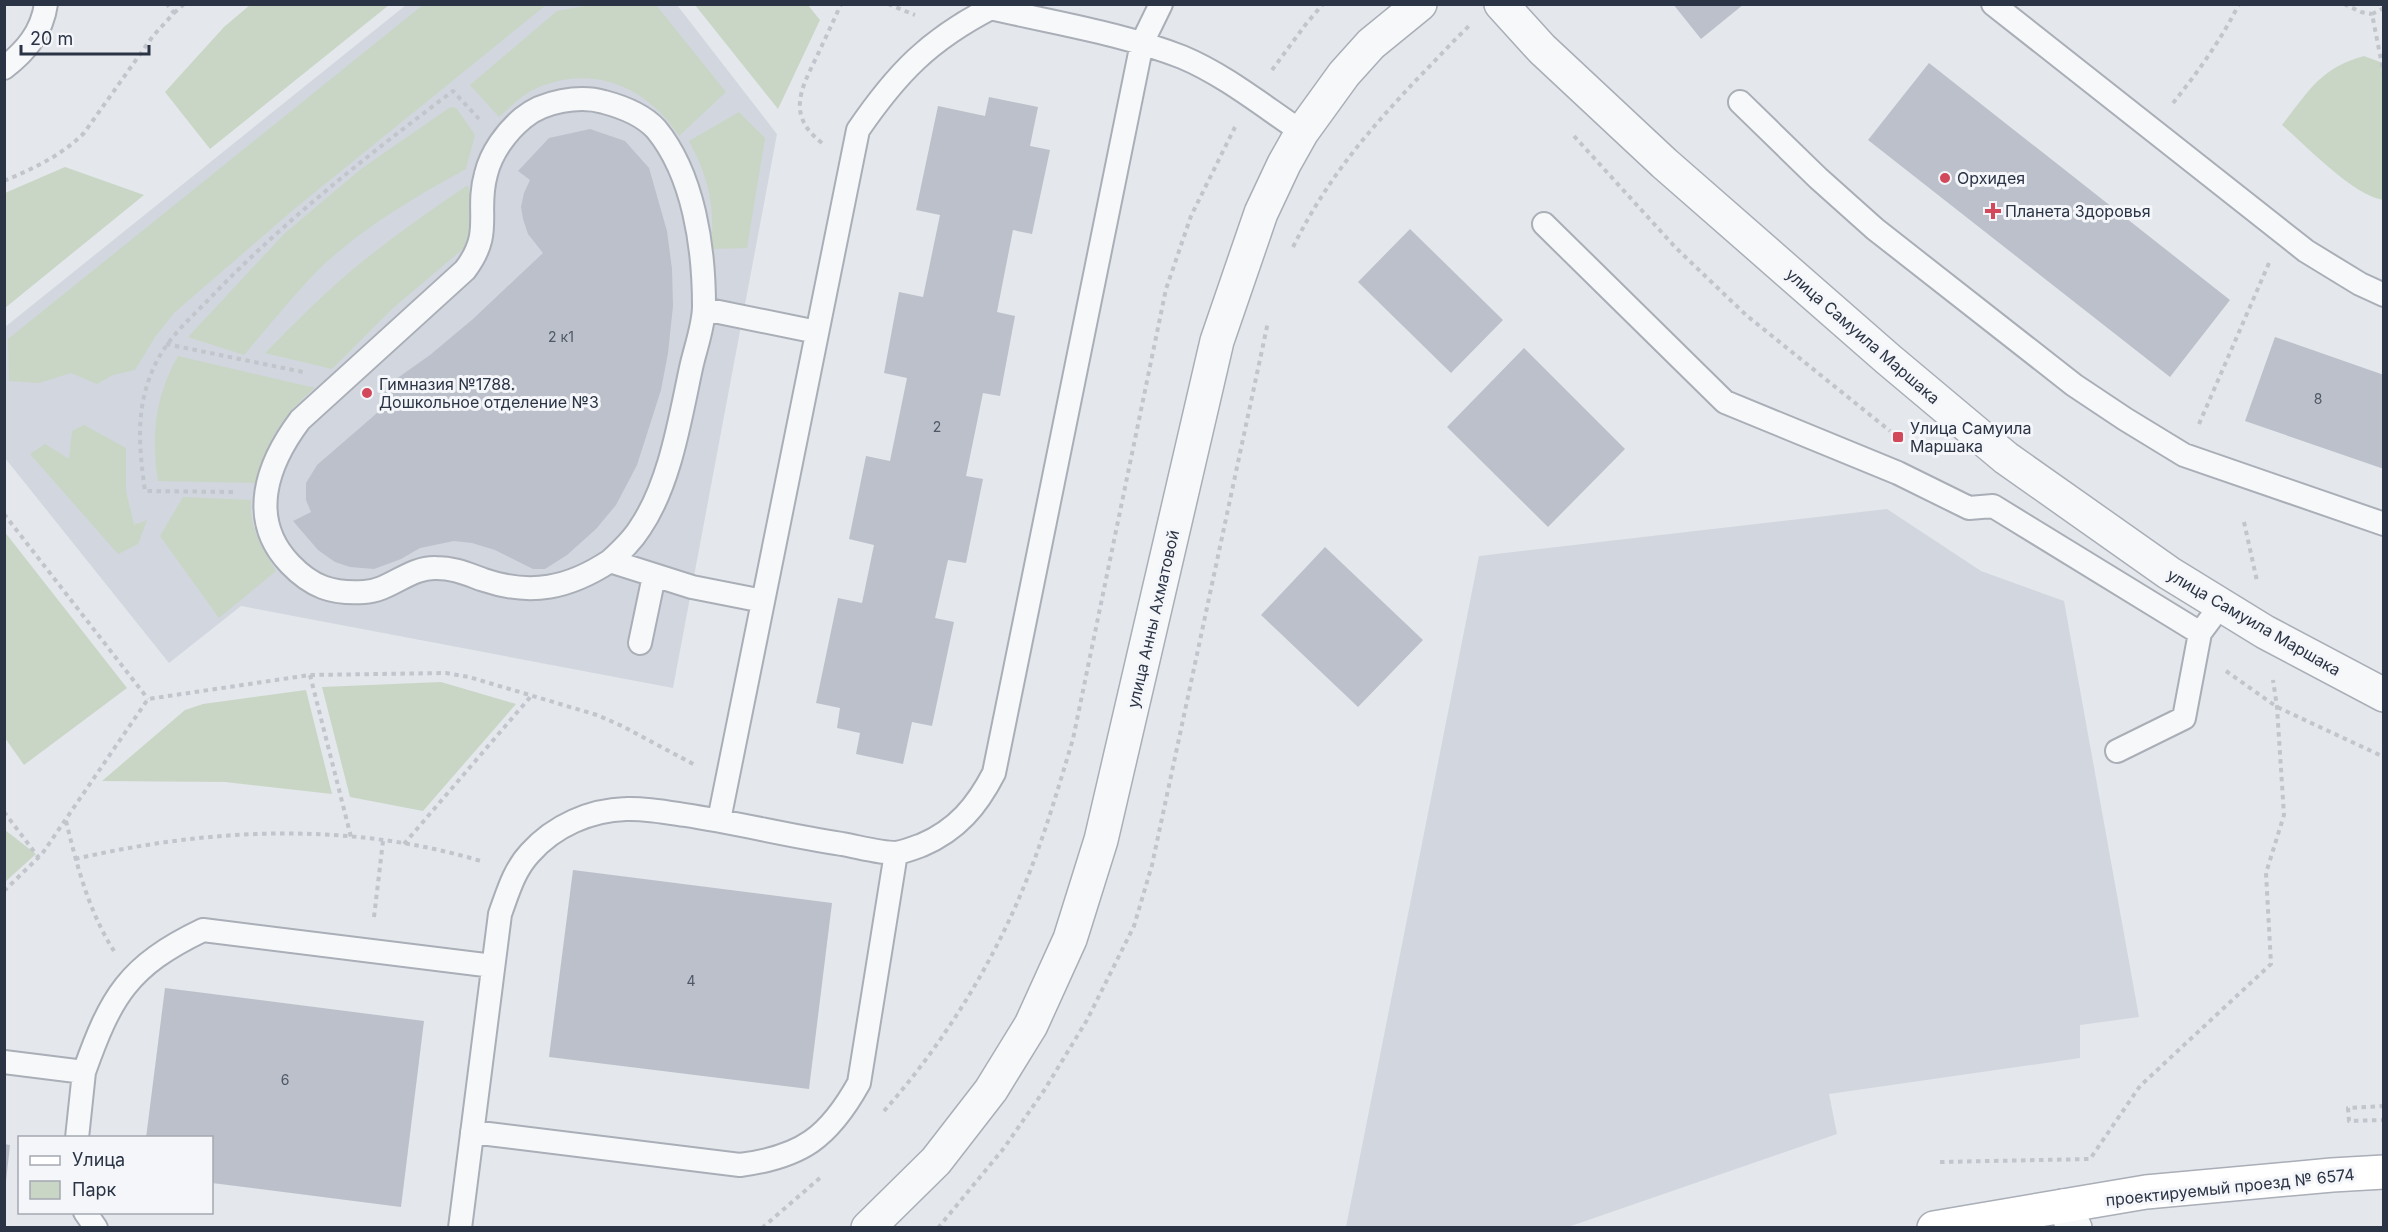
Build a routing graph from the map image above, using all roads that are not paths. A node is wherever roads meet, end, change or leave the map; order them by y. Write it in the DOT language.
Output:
graph roads {
  1 [pos="45,4"];
  2 [pos="1161,4"];
  3 [pos="1420,4"];
  4 [pos="1501,4"];
  5 [pos="1993,4"];
  6 [pos="990,6"];
  7 [pos="1142,43"];
  8 [pos="4,68"];
  9 [pos="1740,102"];
  10 [pos="1302,132"];
  11 [pos="1544,224"];
  12 [pos="2384,295"];
  13 [pos="704,309"];
  14 [pos="818,332"];
  15 [pos="2384,524"];
  16 [pos="610,561"];
  17 [pos="654,576"];
  18 [pos="763,601"];
  19 [pos="2221,605"];
  20 [pos="2200,633"];
  21 [pos="640,643"];
  22 [pos="2384,695"];
  23 [pos="2117,751"];
  24 [pos="719,820"];
  25 [pos="896,853"];
  26 [pos="493,966"];
  27 [pos="4,1062"];
  28 [pos="84,1072"];
  29 [pos="472,1132"];
  30 [pos="77,1136"];
  31 [pos="2384,1172"];
  32 [pos="86,1214"];
  33 [pos="2068,1220"];
  34 [pos="96,1227"];
  35 [pos="460,1227"];
  36 [pos="868,1227"];
  37 [pos="1934,1227"];
  1 -- 8 [label="lane"];
  2 -- 7 [label="lane"];
  3 -- 10 [label="street, улица Анны Ахматовой"];
  4 -- 19 [label="street, улица Самуила Маршака"];
  5 -- 12 [label="lane"];
  6 -- 7 [label="lane"];
  6 -- 14 [label="lane"];
  7 -- 10 [label="lane"];
  7 -- 25 [label="lane"];
  9 -- 15 [label="lane"];
  10 -- 36 [label="street, улица Анны Ахматовой"];
  11 -- 20 [label="lane"];
  13 -- 14 [label="lane"];
  13 -- 16 [label="lane"];
  13 -- 16 [label="lane"];
  14 -- 18 [label="lane"];
  16 -- 17 [label="lane"];
  17 -- 18 [label="lane"];
  17 -- 21 [label="lane"];
  18 -- 24 [label="lane"];
  19 -- 20 [label="lane"];
  19 -- 22 [label="street, улица Самуила Маршака"];
  20 -- 23 [label="lane"];
  24 -- 25 [label="lane"];
  24 -- 26 [label="lane"];
  25 -- 29 [label="lane"];
  26 -- 28 [label="lane"];
  26 -- 29 [label="lane"];
  27 -- 28 [label="lane"];
  28 -- 30 [label="lane"];
  29 -- 35 [label="lane"];
  31 -- 33 [label="main road, проектируемый проезд № 6574"];
  32 -- 34 [label="lane"];
  33 -- 37 [label="main road, проектируемый проезд № 6574"];
}
